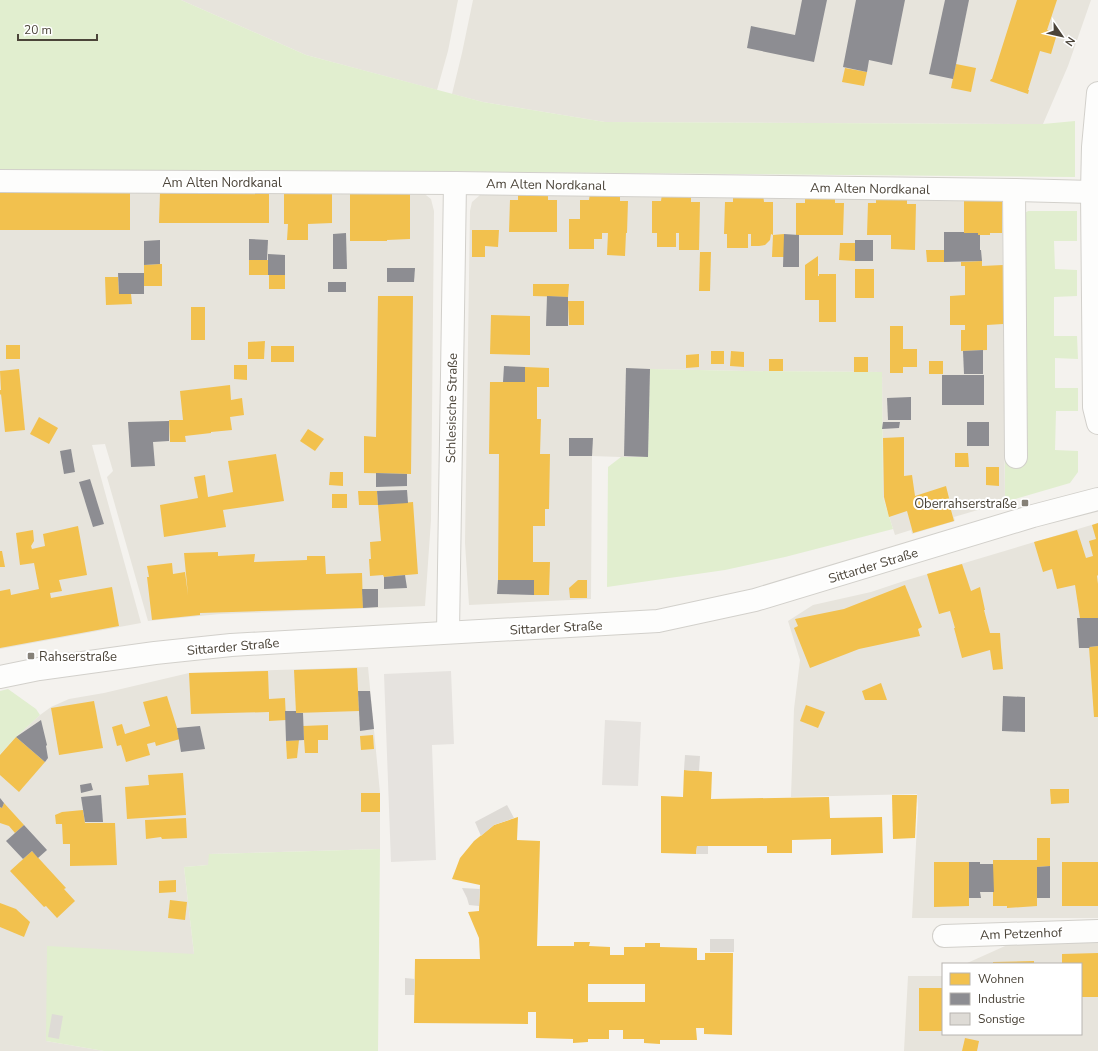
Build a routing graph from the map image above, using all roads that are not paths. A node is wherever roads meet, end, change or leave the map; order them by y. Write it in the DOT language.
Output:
graph roads {
  1 [pos="1098,95"];
  2 [pos="0,181"];
  3 [pos="455,183"];
  4 [pos="1014,190"];
  5 [pos="1092,192"];
  6 [pos="1098,422"];
  7 [pos="1016,457"];
  8 [pos="1098,499"];
  9 [pos="448,632"];
  10 [pos="0,677"];
  11 [pos="1098,931"];
  12 [pos="944,936"];
  1 -- 5 [label="street"];
  2 -- 3 [label="street, Am Alten Nordkanal"];
  3 -- 4 [label="street, Am Alten Nordkanal"];
  3 -- 9 [label="street, Schlesische Straße"];
  4 -- 5 [label="street, Am Alten Nordkanal"];
  4 -- 7 [label="street"];
  5 -- 6 [label="street"];
  8 -- 9 [label="street, Sittarder Straße"];
  9 -- 10 [label="street, Sittarder Straße"];
  11 -- 12 [label="street, Am Petzenhof"];
}
